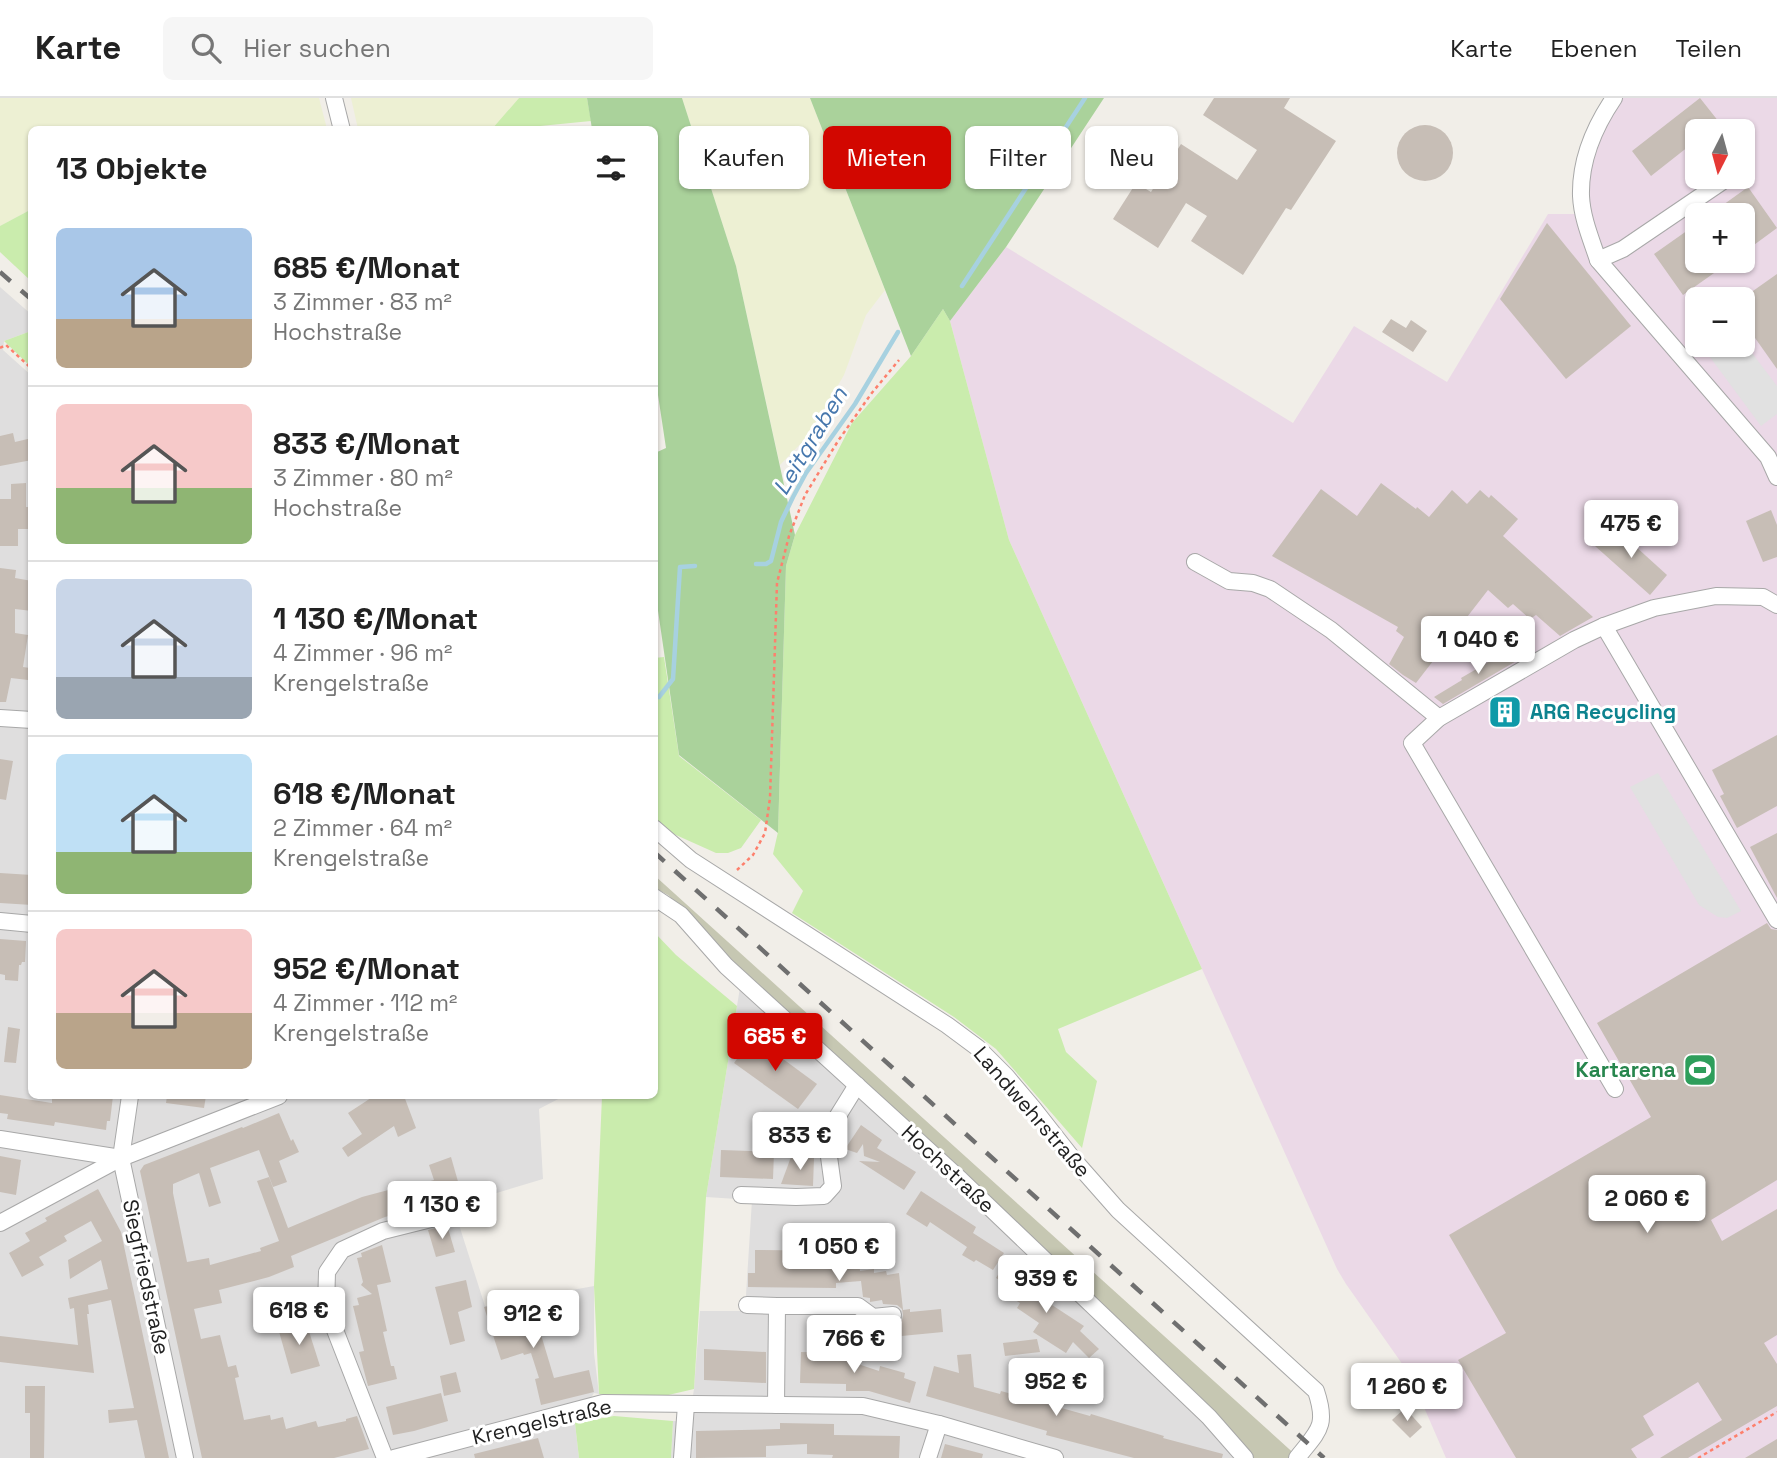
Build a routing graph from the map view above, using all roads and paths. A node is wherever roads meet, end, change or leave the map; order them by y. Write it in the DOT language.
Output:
graph roads {
  1 [pos="334,98"];
  2 [pos="1614,98"];
  3 [pos="341,126"];
  4 [pos="1712,189"];
  5 [pos="1598,260"];
  6 [pos="0,348"];
  7 [pos="900,360"];
  8 [pos="28,365"];
  9 [pos="1777,477"];
  10 [pos="1195,562"];
  11 [pos="1777,605"];
  12 [pos="1604,626"];
  13 [pos="0,718"];
  14 [pos="1439,718"];
  15 [pos="28,720"];
  16 [pos="658,831"];
  17 [pos="724,883"];
  18 [pos="658,900"];
  19 [pos="1777,920"];
  20 [pos="0,921"];
  21 [pos="28,924"];
  22 [pos="857,1085"];
  23 [pos="1615,1089"];
  24 [pos="130,1099"];
  25 [pos="271,1099"];
  26 [pos="0,1139"];
  27 [pos="121,1158"];
  28 [pos="741,1195"];
  29 [pos="435,1217"];
  30 [pos="0,1223"];
  31 [pos="747,1305"];
  32 [pos="777,1306"];
  33 [pos="893,1315"];
  34 [pos="685,1405"];
  35 [pos="776,1405"];
  36 [pos="1777,1412"];
  37 [pos="939,1424"];
  38 [pos="1239,1455"];
  39 [pos="185,1458"];
  40 [pos="385,1458"];
  41 [pos="394,1458"];
  42 [pos="682,1458"];
  43 [pos="928,1458"];
  44 [pos="1055,1458"];
  45 [pos="1297,1458"];
  46 [pos="1698,1458"];
  1 -- 3 [label="street"];
  2 -- 5 [label="street"];
  4 -- 5 [label="street"];
  5 -- 9 [label="street"];
  6 -- 8 [label="path"];
  7 -- 17 [label="path"];
  10 -- 14 [label="street"];
  11 -- 12 [label="street"];
  12 -- 14 [label="street"];
  12 -- 19 [label="street"];
  13 -- 15 [label="street"];
  14 -- 23 [label="street"];
  16 -- 17 [label="street, Landwehrstraße"];
  17 -- 45 [label="street, Landwehrstraße"];
  18 -- 22 [label="street, Hochstraße"];
  20 -- 21 [label="street"];
  22 -- 28 [label="street"];
  22 -- 38 [label="street, Hochstraße"];
  24 -- 27 [label="street, Siegfriedstraße"];
  25 -- 27 [label="street"];
  26 -- 27 [label="street"];
  27 -- 30 [label="street"];
  27 -- 39 [label="street, Siegfriedstraße"];
  29 -- 40 [label="street"];
  31 -- 32 [label="street"];
  32 -- 33 [label="street"];
  32 -- 35 [label="street"];
  34 -- 35 [label="street, Krengelstraße"];
  34 -- 41 [label="street, Krengelstraße"];
  34 -- 42 [label="street"];
  35 -- 37 [label="street, Krengelstraße"];
  36 -- 46 [label="path"];
  37 -- 43 [label="street"];
  37 -- 44 [label="street, Krengelstraße"];
}
